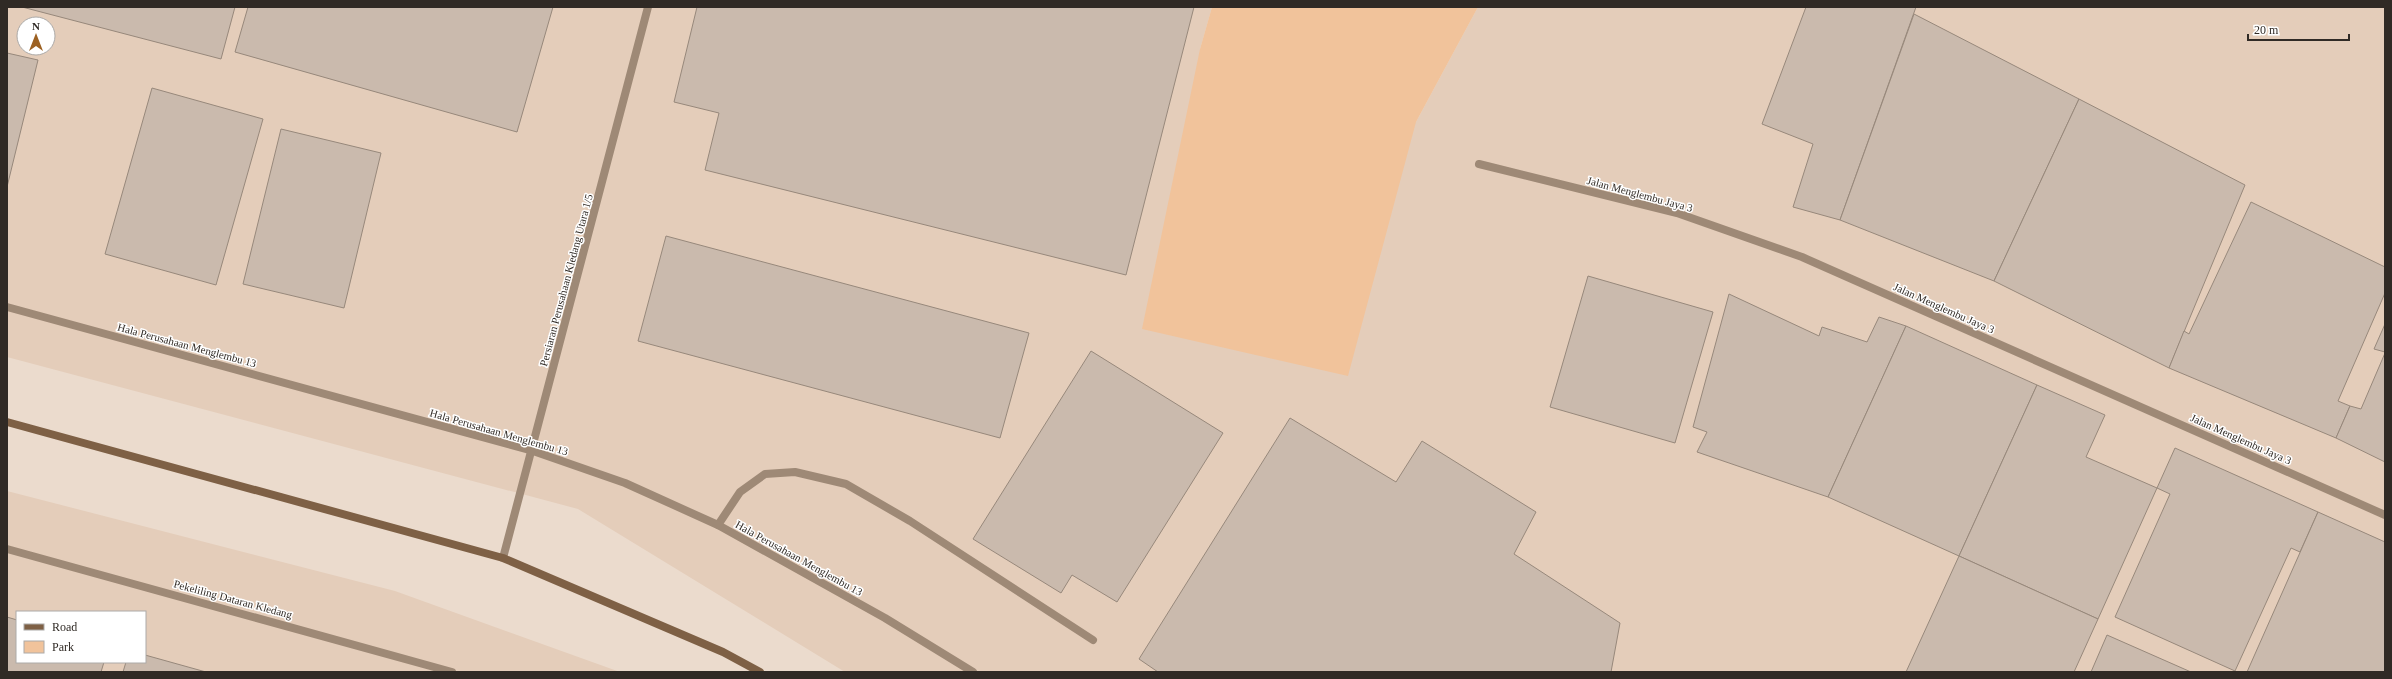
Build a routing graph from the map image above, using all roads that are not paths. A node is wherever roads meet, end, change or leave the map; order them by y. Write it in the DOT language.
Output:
graph roads {
  1 [pos="648,7"];
  2 [pos="1479,164"];
  3 [pos="7,307"];
  4 [pos="7,422"];
  5 [pos="533,451"];
  6 [pos="2385,515"];
  7 [pos="718,525"];
  8 [pos="7,549"];
  9 [pos="503,558"];
  10 [pos="1093,640"];
  11 [pos="452,672"];
  12 [pos="760,672"];
  13 [pos="973,672"];
  1 -- 5 [label="street, Persiaran Perusahaan Kledang Utara 1/5"];
  2 -- 6 [label="street, Jalan Menglembu Jaya 3"];
  3 -- 5 [label="street, Hala Perusahaan Menglembu 13"];
  4 -- 9 [label="street"];
  5 -- 7 [label="street, Hala Perusahaan Menglembu 13"];
  5 -- 9 [label="street, Persiaran Perusahaan Kledang Utara 1/5"];
  7 -- 10 [label="street"];
  7 -- 13 [label="street, Hala Perusahaan Menglembu 13"];
  8 -- 11 [label="street, Pekeliling Dataran Kledang"];
  9 -- 12 [label="street"];
}
